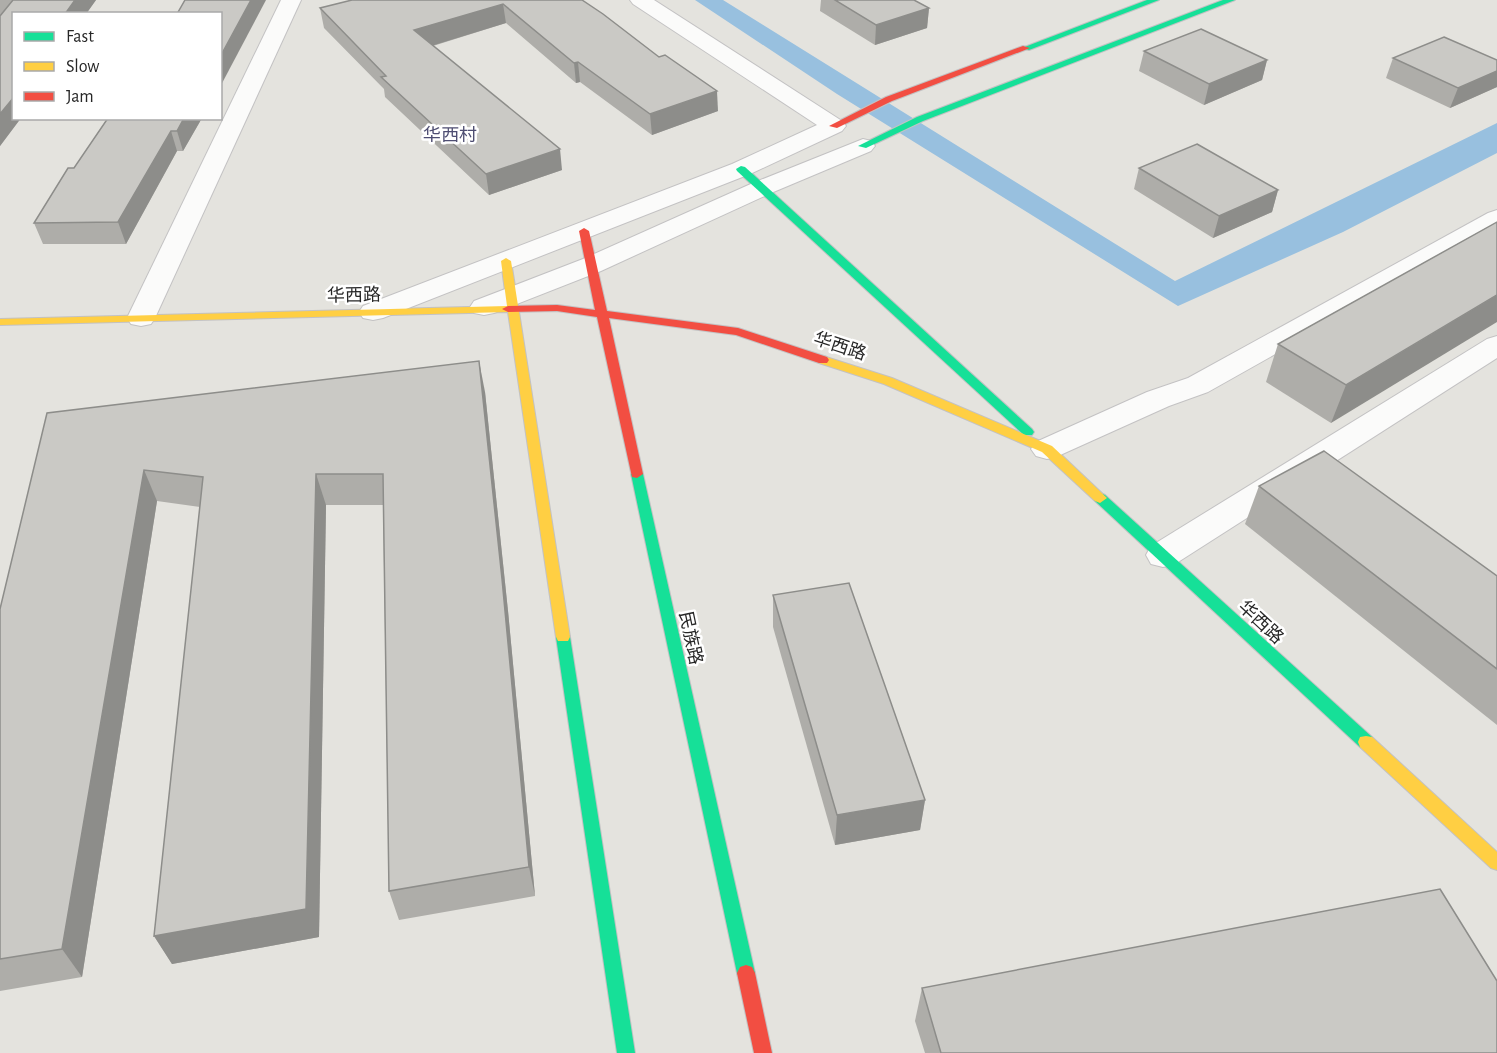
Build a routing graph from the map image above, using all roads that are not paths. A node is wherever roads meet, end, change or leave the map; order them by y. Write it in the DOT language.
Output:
graph roads {
  1 [pos="291,0"];
  2 [pos="640,0"];
  3 [pos="1155,0"];
  4 [pos="1231,0"];
  5 [pos="834,126"];
  6 [pos="863,146"];
  7 [pos="741,169"];
  8 [pos="762,188"];
  9 [pos="1497,218"];
  10 [pos="584,231"];
  11 [pos="506,261"];
  12 [pos="592,265"];
  13 [pos="512,303"];
  14 [pos="477,310"];
  15 [pos="373,312"];
  16 [pos="602,314"];
  17 [pos="141,318"];
  18 [pos="0,321"];
  19 [pos="1497,345"];
  20 [pos="1047,449"];
  21 [pos="1163,555"];
  22 [pos="1497,863"];
  23 [pos="626,1053"];
  24 [pos="763,1053"];
  1 -- 17 [label="street"];
  2 -- 5 [label="street"];
  3 -- 5 [label="street"];
  4 -- 6 [label="street"];
  5 -- 7 [label="street"];
  6 -- 8 [label="street"];
  7 -- 8 [label="street"];
  7 -- 10 [label="street"];
  8 -- 12 [label="street"];
  8 -- 20 [label="street"];
  9 -- 20 [label="street"];
  10 -- 11 [label="street"];
  10 -- 12 [label="street, 民族路"];
  11 -- 13 [label="street"];
  11 -- 15 [label="street"];
  12 -- 13 [label="street"];
  12 -- 16 [label="street, 民族路"];
  13 -- 14 [label="street"];
  13 -- 16 [label="street, 华西路"];
  13 -- 23 [label="street"];
  14 -- 15 [label="street, 华西路"];
  15 -- 17 [label="street, 华西路"];
  16 -- 20 [label="street, 华西路"];
  16 -- 24 [label="street, 民族路"];
  17 -- 18 [label="street, 华西路"];
  19 -- 21 [label="street"];
  20 -- 21 [label="street, 华西路"];
  21 -- 22 [label="street, 华西路"];
}
